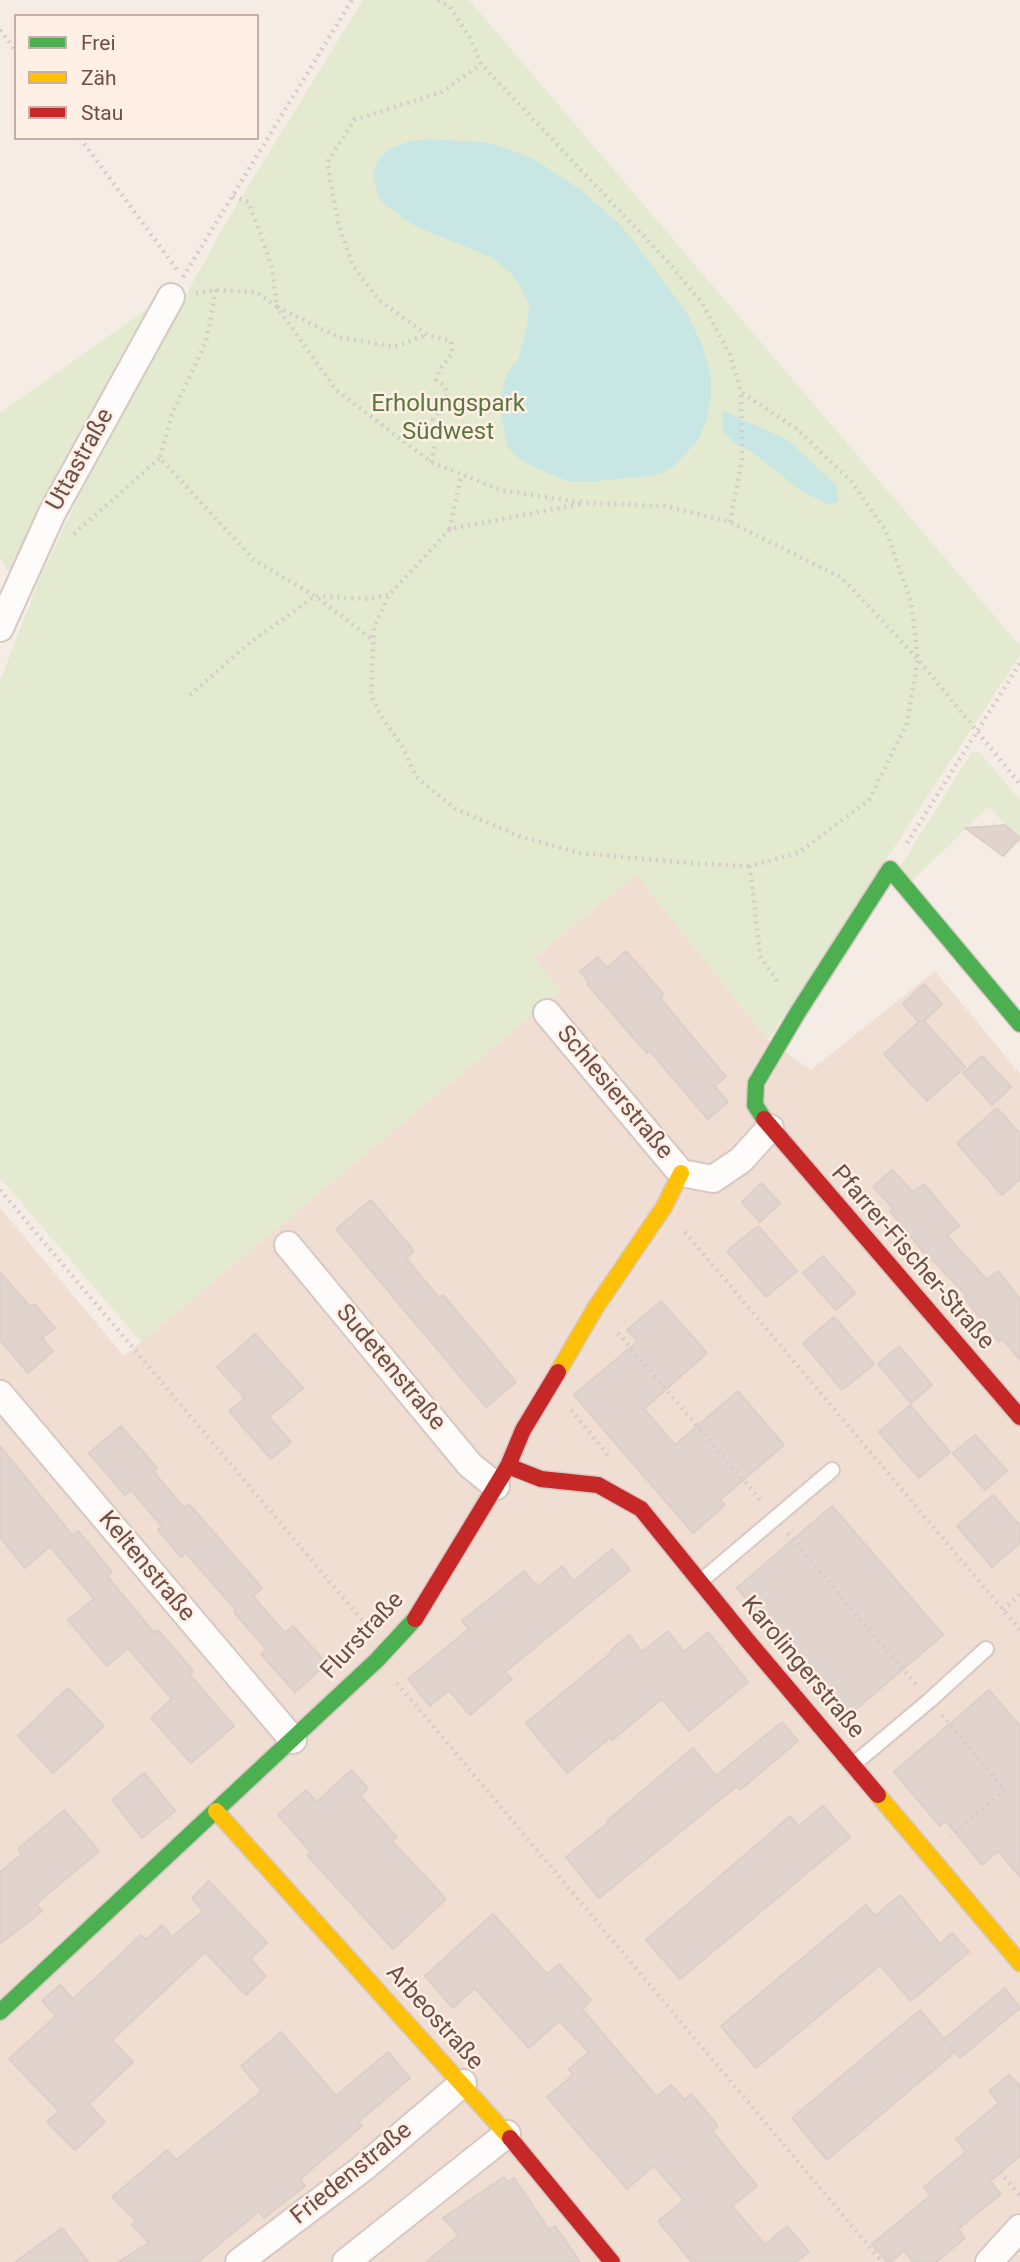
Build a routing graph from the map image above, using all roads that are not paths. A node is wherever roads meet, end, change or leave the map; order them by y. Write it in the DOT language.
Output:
graph roads {
  1 [pos="177,287"];
  2 [pos="0,628"];
  3 [pos="547,1013"];
  4 [pos="1020,1024"];
  5 [pos="770,1128"];
  6 [pos="681,1173"];
  7 [pos="288,1245"];
  8 [pos="0,1394"];
  9 [pos="1020,1417"];
  10 [pos="832,1470"];
  11 [pos="502,1476"];
  12 [pos="701,1581"];
  13 [pos="986,1649"];
  14 [pos="293,1740"];
  15 [pos="853,1765"];
  16 [pos="216,1811"];
  17 [pos="1020,1963"];
  18 [pos="0,2012"];
  19 [pos="463,2083"];
  20 [pos="507,2134"];
  21 [pos="1020,2228"];
  22 [pos="239,2262"];
  23 [pos="346,2262"];
  24 [pos="612,2262"];
  25 [pos="989,2262"];
  1 -- 2 [label="street, Uttastraße"];
  3 -- 6 [label="street, Schlesierstraße"];
  4 -- 5 [label="street, Pfarrer-Fischer-Straße"];
  5 -- 6 [label="street"];
  5 -- 9 [label="street, Pfarrer-Fischer-Straße"];
  6 -- 11 [label="street, Flurstraße"];
  7 -- 11 [label="street, Sudetenstraße"];
  8 -- 14 [label="street, Keltenstraße"];
  10 -- 12 [label="lane"];
  11 -- 12 [label="street, Karolingerstraße"];
  11 -- 14 [label="street, Flurstraße"];
  12 -- 15 [label="street, Karolingerstraße"];
  13 -- 15 [label="lane"];
  14 -- 16 [label="street, Flurstraße"];
  15 -- 17 [label="street, Karolingerstraße"];
  16 -- 18 [label="street, Flurstraße"];
  16 -- 19 [label="street, Arbeostraße"];
  19 -- 20 [label="street, Arbeostraße"];
  19 -- 22 [label="street, Friedenstraße"];
  20 -- 23 [label="street"];
  20 -- 24 [label="street, Arbeostraße"];
  21 -- 25 [label="street"];
}
